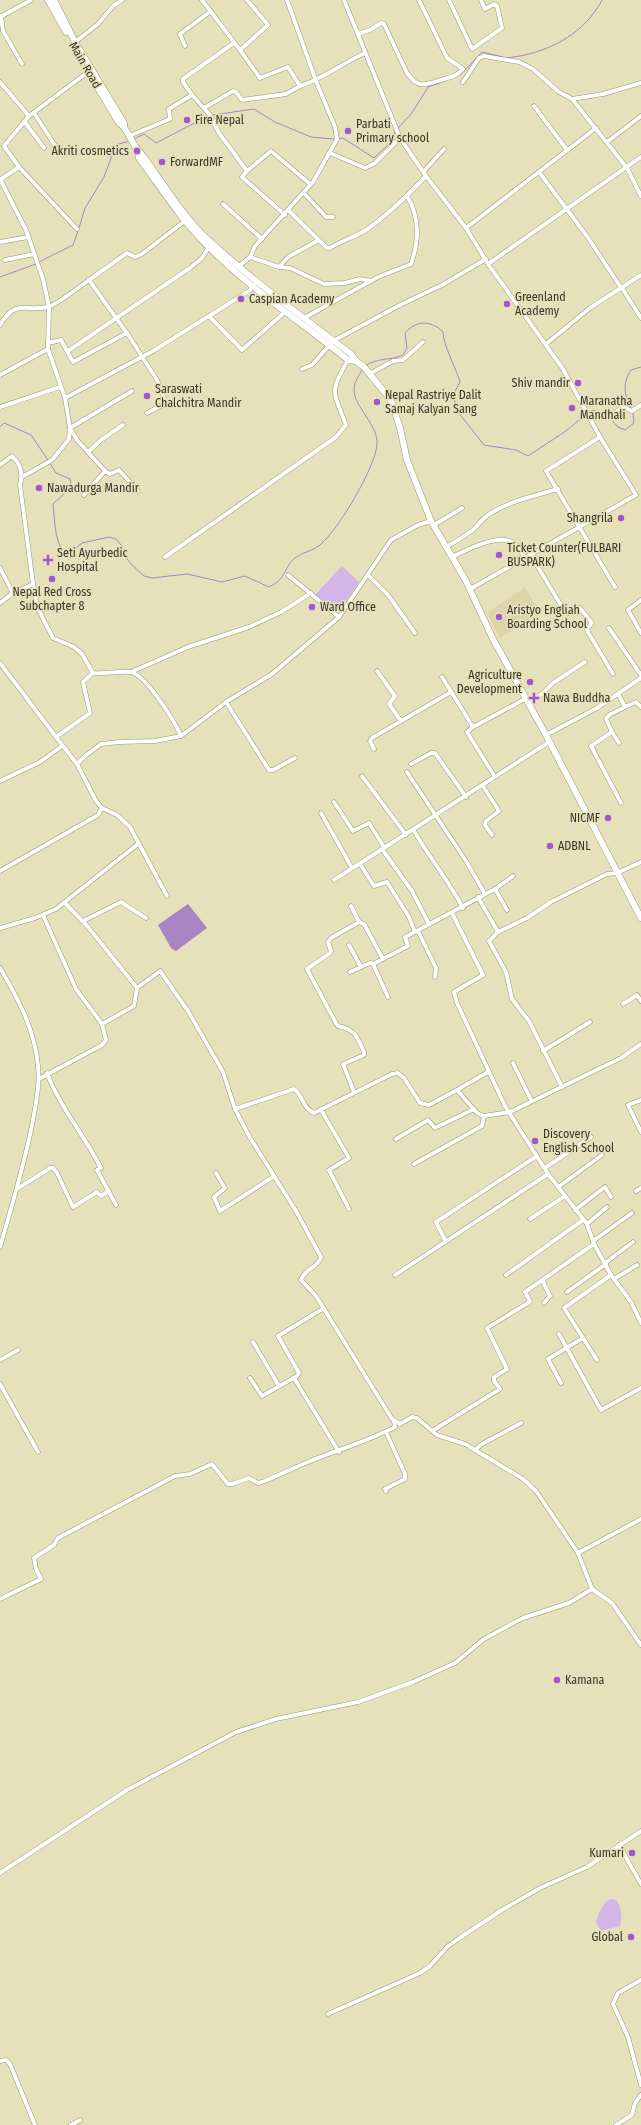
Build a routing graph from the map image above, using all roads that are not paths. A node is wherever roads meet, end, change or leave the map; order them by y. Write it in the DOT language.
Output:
graph roads {
  1 [pos="31,0"];
  2 [pos="48,0"];
  3 [pos="54,0"];
  4 [pos="122,0"];
  5 [pos="202,0"];
  6 [pos="247,0"];
  7 [pos="287,0"];
  8 [pos="344,0"];
  9 [pos="419,0"];
  10 [pos="449,0"];
  11 [pos="481,0"];
  12 [pos="211,11"];
  13 [pos="1,17"];
  14 [pos="358,34"];
  15 [pos="75,42"];
  16 [pos="234,43"];
  17 [pos="185,46"];
  18 [pos="240,50"];
  19 [pos="365,53"];
  20 [pos="22,64"];
  21 [pos="88,72"];
  22 [pos="316,81"];
  23 [pos="0,82"];
  24 [pos="463,82"];
  25 [pos="641,83"];
  26 [pos="300,86"];
  27 [pos="192,95"];
  28 [pos="572,99"];
  29 [pos="534,106"];
  30 [pos="204,108"];
  31 [pos="34,113"];
  32 [pos="29,116"];
  33 [pos="641,116"];
  34 [pos="24,121"];
  35 [pos="124,127"];
  36 [pos="596,128"];
  37 [pos="130,137"];
  38 [pos="400,138"];
  39 [pos="607,142"];
  40 [pos="2,146"];
  41 [pos="56,147"];
  42 [pos="44,148"];
  43 [pos="444,149"];
  44 [pos="567,150"];
  45 [pos="330,153"];
  46 [pos="640,159"];
  47 [pos="19,167"];
  48 [pos="627,168"];
  49 [pos="247,171"];
  50 [pos="424,171"];
  51 [pos="539,172"];
  52 [pos="426,176"];
  53 [pos="1,184"];
  54 [pos="310,184"];
  55 [pos="304,193"];
  56 [pos="407,196"];
  57 [pos="641,196"];
  58 [pos="223,204"];
  59 [pos="565,209"];
  60 [pos="288,210"];
  61 [pos="285,215"];
  62 [pos="333,217"];
  63 [pos="187,219"];
  64 [pos="466,228"];
  65 [pos="77,229"];
  66 [pos="28,237"];
  67 [pos="262,238"];
  68 [pos="319,240"];
  69 [pos="0,242"];
  70 [pos="209,247"];
  71 [pos="34,254"];
  72 [pos="250,256"];
  73 [pos="486,259"];
  74 [pos="5,260"];
  75 [pos="488,264"];
  76 [pos="238,267"];
  77 [pos="279,267"];
  78 [pos="641,275"];
  79 [pos="90,280"];
  80 [pos="372,281"];
  81 [pos="255,284"];
  82 [pos="622,288"];
  83 [pos="49,307"];
  84 [pos="286,311"];
  85 [pos="209,316"];
  86 [pos="116,318"];
  87 [pos="304,318"];
  88 [pos="641,318"];
  89 [pos="0,325"];
  90 [pos="127,333"];
  91 [pos="423,342"];
  92 [pos="48,343"];
  93 [pos="332,343"];
  94 [pos="546,344"];
  95 [pos="48,349"];
  96 [pos="68,351"];
  97 [pos="142,356"];
  98 [pos="348,360"];
  99 [pos="356,361"];
  100 [pos="302,369"];
  101 [pos="371,373"];
  102 [pos="0,375"];
  103 [pos="60,386"];
  104 [pos="132,391"];
  105 [pos="65,398"];
  106 [pos="640,406"];
  107 [pos="0,407"];
  108 [pos="148,413"];
  109 [pos="590,418"];
  110 [pos="123,425"];
  111 [pos="70,428"];
  112 [pos="600,437"];
  113 [pos="88,452"];
  114 [pos="0,466"];
  115 [pos="105,471"];
  116 [pos="22,477"];
  117 [pos="558,489"];
  118 [pos="138,491"];
  119 [pos="641,492"];
  120 [pos="84,495"];
  121 [pos="636,495"];
  122 [pos="462,508"];
  123 [pos="432,523"];
  124 [pos="579,526"];
  125 [pos="446,547"];
  126 [pos="530,554"];
  127 [pos="524,556"];
  128 [pos="165,557"];
  129 [pos="452,557"];
  130 [pos="0,568"];
  131 [pos="288,575"];
  132 [pos="368,575"];
  133 [pos="32,584"];
  134 [pos="615,587"];
  135 [pos="470,589"];
  136 [pos="13,593"];
  137 [pos="311,593"];
  138 [pos="641,600"];
  139 [pos="0,603"];
  140 [pos="339,617"];
  141 [pos="609,628"];
  142 [pos="641,632"];
  143 [pos="415,633"];
  144 [pos="0,662"];
  145 [pos="585,662"];
  146 [pos="377,671"];
  147 [pos="131,672"];
  148 [pos="93,673"];
  149 [pos="613,674"];
  150 [pos="641,675"];
  151 [pos="442,677"];
  152 [pos="641,678"];
  153 [pos="451,692"];
  154 [pos="618,694"];
  155 [pos="526,701"];
  156 [pos="226,702"];
  157 [pos="625,707"];
  158 [pos="641,707"];
  159 [pos="400,720"];
  160 [pos="473,727"];
  161 [pos="612,732"];
  162 [pos="181,736"];
  163 [pos="546,736"];
  164 [pos="56,737"];
  165 [pos="549,742"];
  166 [pos="619,743"];
  167 [pos="62,746"];
  168 [pos="374,749"];
  169 [pos="85,756"];
  170 [pos="73,757"];
  171 [pos="295,758"];
  172 [pos="77,764"];
  173 [pos="411,764"];
  174 [pos="407,772"];
  175 [pos="362,776"];
  176 [pos="495,777"];
  177 [pos="0,781"];
  178 [pos="483,786"];
  179 [pos="466,797"];
  180 [pos="334,802"];
  181 [pos="621,803"];
  182 [pos="102,808"];
  183 [pos="321,813"];
  184 [pos="435,817"];
  185 [pos="414,831"];
  186 [pos="492,835"];
  187 [pos="406,836"];
  188 [pos="138,844"];
  189 [pos="383,848"];
  190 [pos="641,862"];
  191 [pos="360,864"];
  192 [pos="352,868"];
  193 [pos="0,871"];
  194 [pos="618,874"];
  195 [pos="513,876"];
  196 [pos="334,880"];
  197 [pos="495,889"];
  198 [pos="485,894"];
  199 [pos="167,896"];
  200 [pos="478,897"];
  201 [pos="65,903"];
  202 [pos="351,906"];
  203 [pos="463,908"];
  204 [pos="507,910"];
  205 [pos="452,913"];
  206 [pos="43,915"];
  207 [pos="146,918"];
  208 [pos="641,918"];
  209 [pos="83,921"];
  210 [pos="359,922"];
  211 [pos="430,924"];
  212 [pos="0,928"];
  213 [pos="417,931"];
  214 [pos="498,932"];
  215 [pos="349,945"];
  216 [pos="383,959"];
  217 [pos="373,964"];
  218 [pos="361,967"];
  219 [pos="0,968"];
  220 [pos="350,972"];
  221 [pos="435,977"];
  222 [pos="137,988"];
  223 [pos="388,997"];
  224 [pos="641,1001"];
  225 [pos="623,1004"];
  226 [pos="590,1022"];
  227 [pos="102,1024"];
  228 [pos="641,1044"];
  229 [pos="543,1051"];
  230 [pos="513,1063"];
  231 [pos="488,1072"];
  232 [pos="47,1073"];
  233 [pos="38,1079"];
  234 [pos="562,1087"];
  235 [pos="457,1090"];
  236 [pos="354,1092"];
  237 [pos="531,1100"];
  238 [pos="641,1100"];
  239 [pos="235,1109"];
  240 [pos="474,1109"];
  241 [pos="321,1110"];
  242 [pos="510,1112"];
  243 [pos="484,1116"];
  244 [pos="641,1132"];
  245 [pos="591,1137"];
  246 [pos="396,1139"];
  247 [pos="602,1155"];
  248 [pos="537,1156"];
  249 [pos="414,1164"];
  250 [pos="545,1168"];
  251 [pos="216,1173"];
  252 [pos="548,1174"];
  253 [pos="273,1177"];
  254 [pos="558,1187"];
  255 [pos="641,1188"];
  256 [pos="17,1189"];
  257 [pos="109,1191"];
  258 [pos="636,1191"];
  259 [pos="565,1196"];
  260 [pos="611,1196"];
  261 [pos="116,1205"];
  262 [pos="607,1207"];
  263 [pos="349,1209"];
  264 [pos="575,1210"];
  265 [pos="632,1213"];
  266 [pos="530,1219"];
  267 [pos="583,1220"];
  268 [pos="586,1224"];
  269 [pos="445,1240"];
  270 [pos="633,1242"];
  271 [pos="594,1243"];
  272 [pos="0,1247"];
  273 [pos="605,1263"];
  274 [pos="637,1265"];
  275 [pos="395,1275"];
  276 [pos="506,1275"];
  277 [pos="612,1277"];
  278 [pos="542,1280"];
  279 [pos="567,1292"];
  280 [pos="544,1303"];
  281 [pos="324,1308"];
  282 [pos="641,1323"];
  283 [pos="559,1334"];
  284 [pos="583,1338"];
  285 [pos="253,1342"];
  286 [pos="566,1347"];
  287 [pos="18,1350"];
  288 [pos="0,1360"];
  289 [pos="597,1360"];
  290 [pos="250,1378"];
  291 [pos="294,1378"];
  292 [pos="0,1384"];
  293 [pos="561,1384"];
  294 [pos="279,1386"];
  295 [pos="641,1388"];
  296 [pos="392,1419"];
  297 [pos="521,1423"];
  298 [pos="432,1431"];
  299 [pos="386,1432"];
  300 [pos="475,1450"];
  301 [pos="38,1452"];
  302 [pos="340,1452"];
  303 [pos="386,1491"];
  304 [pos="641,1519"];
  305 [pos="578,1553"];
  306 [pos="592,1589"];
  307 [pos="0,1599"];
  308 [pos="641,1645"];
  309 [pos="641,1831"];
  310 [pos="619,1845"];
  311 [pos="0,1873"];
  312 [pos="641,1884"];
  313 [pos="641,1980"];
  314 [pos="328,2014"];
  315 [pos="0,2061"];
  316 [pos="641,2085"];
  317 [pos="641,2095"];
  318 [pos="80,2120"];
  319 [pos="35,2125"];
  320 [pos="71,2125"];
  321 [pos="616,2125"];
  1 -- 13 [label="street"];
  2 -- 21 [label="main road, Main Road"];
  3 -- 15 [label="main road"];
  4 -- 15 [label="street"];
  5 -- 12 [label="street"];
  6 -- 18 [label="street"];
  7 -- 22 [label="street"];
  8 -- 14 [label="street"];
  9 -- 14 [label="street"];
  10 -- 11 [label="street"];
  12 -- 16 [label="street"];
  12 -- 17 [label="street"];
  13 -- 20 [label="street"];
  14 -- 19 [label="street"];
  15 -- 35 [label="main road"];
  16 -- 18 [label="street"];
  16 -- 27 [label="street"];
  18 -- 26 [label="street"];
  19 -- 22 [label="street"];
  19 -- 38 [label="street"];
  21 -- 31 [label="street"];
  21 -- 35 [label="main road, Main Road"];
  22 -- 26 [label="street"];
  22 -- 45 [label="street"];
  23 -- 32 [label="street"];
  24 -- 28 [label="street"];
  25 -- 28 [label="street"];
  26 -- 30 [label="street"];
  27 -- 30 [label="street"];
  27 -- 37 [label="street"];
  28 -- 36 [label="street"];
  29 -- 44 [label="street"];
  30 -- 49 [label="street"];
  31 -- 32 [label="street"];
  31 -- 41 [label="street"];
  32 -- 34 [label="street"];
  33 -- 39 [label="street"];
  34 -- 40 [label="street"];
  34 -- 42 [label="street"];
  35 -- 37 [label="main road"];
  36 -- 39 [label="street"];
  36 -- 44 [label="street"];
  37 -- 63 [label="main road"];
  38 -- 45 [label="street"];
  38 -- 50 [label="street"];
  39 -- 48 [label="street"];
  40 -- 47 [label="street"];
  43 -- 50 [label="street"];
  44 -- 51 [label="street"];
  45 -- 54 [label="street"];
  46 -- 48 [label="street"];
  47 -- 53 [label="street"];
  47 -- 65 [label="street"];
  48 -- 57 [label="street"];
  48 -- 59 [label="street"];
  49 -- 54 [label="street"];
  49 -- 61 [label="street"];
  50 -- 52 [label="street"];
  51 -- 59 [label="street"];
  51 -- 64 [label="street"];
  52 -- 56 [label="street"];
  52 -- 64 [label="street"];
  53 -- 66 [label="street"];
  54 -- 55 [label="street"];
  55 -- 60 [label="street"];
  55 -- 62 [label="street"];
  56 -- 68 [label="street"];
  56 -- 80 [label="street"];
  58 -- 67 [label="street"];
  59 -- 75 [label="street"];
  59 -- 82 [label="street"];
  60 -- 61 [label="street"];
  60 -- 68 [label="street"];
  61 -- 67 [label="street"];
  63 -- 70 [label="main road"];
  63 -- 76 [label="main road"];
  63 -- 79 [label="street"];
  64 -- 73 [label="street"];
  66 -- 69 [label="street"];
  66 -- 71 [label="street"];
  67 -- 72 [label="street"];
  68 -- 77 [label="street"];
  70 -- 81 [label="main road"];
  70 -- 86 [label="street"];
  71 -- 74 [label="street"];
  71 -- 83 [label="street"];
  72 -- 76 [label="street"];
  72 -- 77 [label="street"];
  73 -- 75 [label="street"];
  73 -- 93 [label="street"];
  75 -- 94 [label="street"];
  76 -- 81 [label="main road"];
  77 -- 80 [label="street"];
  78 -- 82 [label="street"];
  79 -- 83 [label="street"];
  79 -- 86 [label="street"];
  80 -- 87 [label="street"];
  81 -- 84 [label="main road"];
  81 -- 85 [label="street"];
  81 -- 87 [label="main road"];
  82 -- 88 [label="street"];
  82 -- 94 [label="street"];
  83 -- 89 [label="street"];
  83 -- 92 [label="street"];
  84 -- 85 [label="street"];
  84 -- 93 [label="main road"];
  85 -- 97 [label="street"];
  86 -- 90 [label="street"];
  86 -- 96 [label="street"];
  87 -- 93 [label="main road"];
  90 -- 96 [label="street"];
  90 -- 97 [label="street"];
  91 -- 101 [label="street"];
  92 -- 95 [label="street"];
  92 -- 96 [label="street"];
  93 -- 98 [label="main road"];
  93 -- 99 [label="main road"];
  93 -- 100 [label="street"];
  94 -- 109 [label="street"];
  95 -- 102 [label="street"];
  95 -- 103 [label="street"];
  97 -- 105 [label="street"];
  97 -- 108 [label="street"];
  98 -- 99 [label="main road"];
  98 -- 128 [label="street"];
  99 -- 101 [label="main road"];
  101 -- 123 [label="main road"];
  103 -- 105 [label="street"];
  103 -- 107 [label="street"];
  104 -- 111 [label="street"];
  105 -- 111 [label="street"];
  106 -- 109 [label="street"];
  109 -- 112 [label="street"];
  110 -- 113 [label="street"];
  111 -- 113 [label="street"];
  111 -- 116 [label="street"];
  112 -- 117 [label="street"];
  112 -- 121 [label="street"];
  113 -- 115 [label="street"];
  114 -- 116 [label="street"];
  115 -- 118 [label="street"];
  115 -- 120 [label="street"];
  116 -- 133 [label="street"];
  117 -- 124 [label="street"];
  117 -- 125 [label="street"];
  119 -- 121 [label="street"];
  121 -- 124 [label="street"];
  122 -- 123 [label="street"];
  123 -- 125 [label="main road"];
  123 -- 132 [label="street"];
  124 -- 126 [label="street"];
  124 -- 134 [label="street"];
  125 -- 129 [label="main road"];
  126 -- 127 [label="street"];
  126 -- 149 [label="street"];
  127 -- 129 [label="street"];
  127 -- 135 [label="street"];
  129 -- 135 [label="main road"];
  130 -- 136 [label="street"];
  131 -- 137 [label="street"];
  132 -- 140 [label="street"];
  132 -- 143 [label="street"];
  133 -- 136 [label="street"];
  133 -- 148 [label="street"];
  135 -- 155 [label="main road"];
  136 -- 139 [label="street"];
  137 -- 140 [label="street"];
  137 -- 147 [label="street"];
  138 -- 142 [label="street"];
  140 -- 156 [label="street"];
  141 -- 150 [label="street"];
  144 -- 164 [label="street"];
  145 -- 155 [label="street"];
  146 -- 159 [label="street"];
  147 -- 148 [label="street"];
  147 -- 162 [label="street"];
  148 -- 164 [label="street"];
  151 -- 153 [label="street"];
  152 -- 154 [label="street"];
  153 -- 159 [label="street"];
  153 -- 160 [label="street"];
  154 -- 157 [label="street"];
  154 -- 163 [label="street"];
  155 -- 160 [label="street"];
  155 -- 163 [label="main road"];
  156 -- 162 [label="street"];
  156 -- 171 [label="street"];
  157 -- 158 [label="street"];
  157 -- 161 [label="street"];
  159 -- 168 [label="street"];
  160 -- 176 [label="street"];
  161 -- 166 [label="street"];
  161 -- 181 [label="street"];
  162 -- 169 [label="street"];
  163 -- 165 [label="main road"];
  164 -- 167 [label="street"];
  165 -- 176 [label="street"];
  165 -- 194 [label="main road"];
  167 -- 170 [label="street"];
  167 -- 177 [label="street"];
  169 -- 170 [label="street"];
  169 -- 172 [label="street"];
  170 -- 172 [label="street"];
  172 -- 182 [label="street"];
  173 -- 179 [label="street"];
  174 -- 184 [label="street"];
  175 -- 187 [label="street"];
  176 -- 178 [label="street"];
  178 -- 179 [label="street"];
  178 -- 186 [label="street"];
  179 -- 184 [label="street"];
  180 -- 189 [label="street"];
  182 -- 188 [label="street"];
  182 -- 193 [label="street"];
  183 -- 192 [label="street"];
  184 -- 185 [label="street"];
  184 -- 198 [label="street"];
  185 -- 187 [label="street"];
  185 -- 203 [label="street"];
  187 -- 189 [label="street"];
  188 -- 199 [label="street"];
  188 -- 201 [label="street"];
  189 -- 191 [label="street"];
  189 -- 211 [label="street"];
  190 -- 194 [label="street"];
  191 -- 192 [label="street"];
  191 -- 213 [label="street"];
  192 -- 196 [label="street"];
  194 -- 208 [label="main road"];
  194 -- 214 [label="street"];
  195 -- 197 [label="street"];
  197 -- 198 [label="street"];
  197 -- 204 [label="street"];
  198 -- 200 [label="street"];
  200 -- 203 [label="street"];
  200 -- 214 [label="street"];
  201 -- 206 [label="street"];
  201 -- 209 [label="street"];
  202 -- 210 [label="street"];
  203 -- 205 [label="street"];
  205 -- 211 [label="street"];
  205 -- 231 [label="street"];
  206 -- 212 [label="street"];
  206 -- 227 [label="street"];
  207 -- 209 [label="street"];
  209 -- 222 [label="street"];
  210 -- 216 [label="street"];
  210 -- 236 [label="street"];
  211 -- 213 [label="street"];
  213 -- 216 [label="street"];
  213 -- 221 [label="street"];
  214 -- 229 [label="street"];
  215 -- 218 [label="street"];
  216 -- 217 [label="street"];
  217 -- 218 [label="street"];
  217 -- 223 [label="street"];
  218 -- 220 [label="street"];
  219 -- 233 [label="street"];
  222 -- 227 [label="street"];
  222 -- 239 [label="street"];
  224 -- 225 [label="street"];
  226 -- 229 [label="street"];
  227 -- 232 [label="street"];
  228 -- 234 [label="street"];
  229 -- 234 [label="street"];
  230 -- 237 [label="street"];
  231 -- 235 [label="street"];
  231 -- 242 [label="street"];
  232 -- 233 [label="street"];
  232 -- 257 [label="street"];
  233 -- 256 [label="street"];
  234 -- 237 [label="street"];
  235 -- 236 [label="street"];
  235 -- 240 [label="street"];
  236 -- 241 [label="street"];
  237 -- 242 [label="street"];
  238 -- 244 [label="street"];
  239 -- 241 [label="street"];
  239 -- 253 [label="street"];
  240 -- 243 [label="street"];
  240 -- 246 [label="street"];
  241 -- 263 [label="street"];
  242 -- 243 [label="street"];
  242 -- 248 [label="street"];
  243 -- 249 [label="street"];
  245 -- 250 [label="street"];
  247 -- 254 [label="street"];
  248 -- 250 [label="street"];
  248 -- 269 [label="street"];
  250 -- 252 [label="street"];
  251 -- 253 [label="street"];
  252 -- 254 [label="street"];
  252 -- 269 [label="street"];
  253 -- 281 [label="street"];
  254 -- 259 [label="street"];
  255 -- 258 [label="street"];
  256 -- 257 [label="street"];
  256 -- 272 [label="street"];
  257 -- 261 [label="street"];
  259 -- 264 [label="street"];
  259 -- 266 [label="street"];
  260 -- 264 [label="street"];
  262 -- 268 [label="street"];
  264 -- 267 [label="street"];
  265 -- 271 [label="street"];
  267 -- 268 [label="street"];
  267 -- 276 [label="street"];
  268 -- 271 [label="street"];
  269 -- 275 [label="street"];
  270 -- 273 [label="street"];
  271 -- 273 [label="street"];
  271 -- 278 [label="street"];
  273 -- 277 [label="street"];
  273 -- 279 [label="street"];
  274 -- 277 [label="street"];
  277 -- 282 [label="street"];
  277 -- 284 [label="street"];
  278 -- 280 [label="street"];
  278 -- 298 [label="street"];
  281 -- 291 [label="street"];
  281 -- 296 [label="street"];
  283 -- 286 [label="street"];
  284 -- 286 [label="street"];
  284 -- 289 [label="street"];
  285 -- 294 [label="street"];
  286 -- 293 [label="street"];
  286 -- 295 [label="street"];
  287 -- 288 [label="street"];
  290 -- 294 [label="street"];
  291 -- 294 [label="street"];
  291 -- 302 [label="street"];
  292 -- 301 [label="street"];
  296 -- 298 [label="street"];
  296 -- 299 [label="street"];
  297 -- 300 [label="street"];
  298 -- 300 [label="street"];
  299 -- 302 [label="street"];
  299 -- 303 [label="street"];
  300 -- 305 [label="street"];
  302 -- 307 [label="street"];
  304 -- 305 [label="street"];
  305 -- 306 [label="street"];
  306 -- 308 [label="street"];
  306 -- 311 [label="street"];
  309 -- 310 [label="street"];
  310 -- 312 [label="street"];
  310 -- 314 [label="street"];
  313 -- 316 [label="street"];
  315 -- 319 [label="street"];
  317 -- 321 [label="street"];
  318 -- 320 [label="street"];
}
